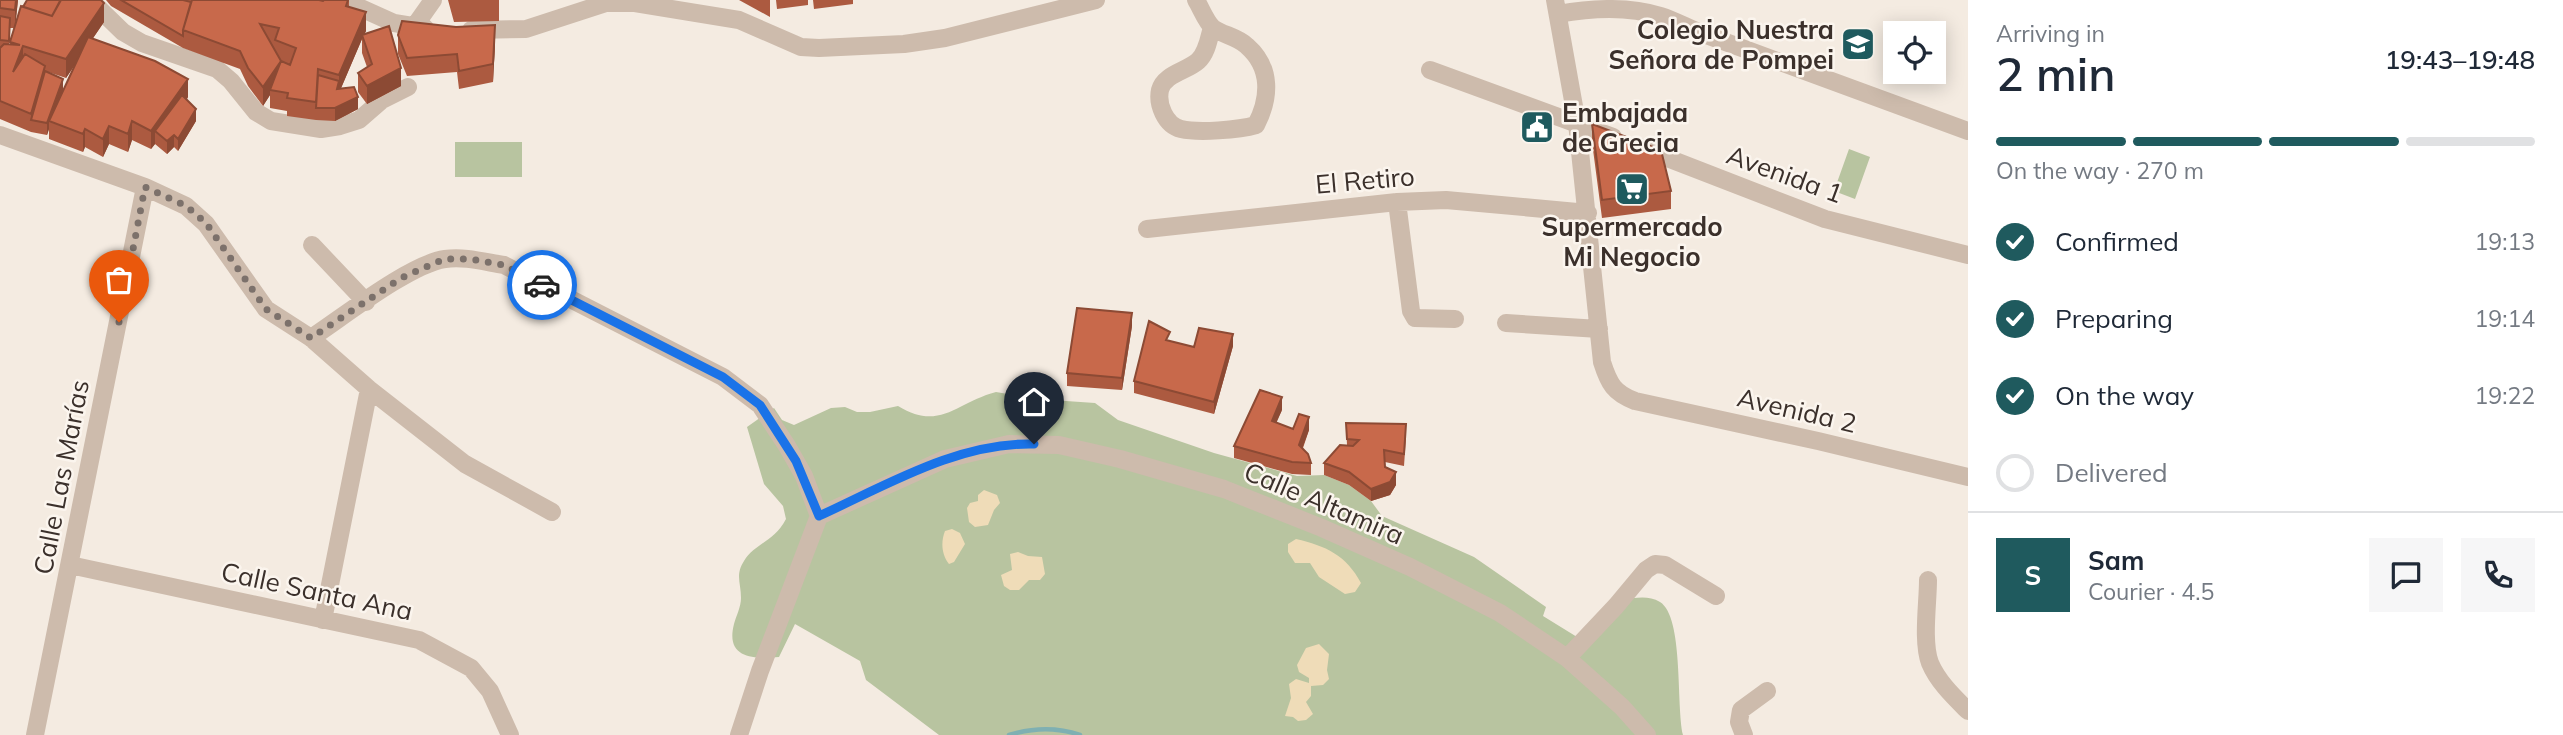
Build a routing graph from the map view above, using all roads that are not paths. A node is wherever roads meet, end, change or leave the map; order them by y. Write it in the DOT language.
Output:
graph roads {
  1 [pos="90,0"];
  2 [pos="343,0"];
  3 [pos="433,0"];
  4 [pos="1096,0"];
  5 [pos="1196,0"];
  6 [pos="1639,6"];
  7 [pos="1556,7"];
  8 [pos="414,27"];
  9 [pos="1212,27"];
  10 [pos="1430,70"];
  11 [pos="408,87"];
  12 [pos="1577,123"];
  13 [pos="1968,131"];
  14 [pos="0,135"];
  15 [pos="145,187"];
  16 [pos="1397,202"];
  17 [pos="1588,213"];
  18 [pos="1147,229"];
  19 [pos="312,245"];
  20 [pos="1968,255"];
  21 [pos="366,302"];
  22 [pos="1455,319"];
  23 [pos="1506,323"];
  24 [pos="1599,329"];
  25 [pos="311,338"];
  26 [pos="369,389"];
  27 [pos="1968,477"];
  28 [pos="552,512"];
  29 [pos="819,516"];
  30 [pos="71,565"];
  31 [pos="1928,580"];
  32 [pos="1716,596"];
  33 [pos="323,620"];
  34 [pos="1567,658"];
  35 [pos="1767,691"];
  36 [pos="1968,711"];
  37 [pos="35,735"];
  38 [pos="510,735"];
  39 [pos="739,735"];
  40 [pos="1647,735"];
  41 [pos="1744,735"];
  1 -- 11 [label="street"];
  2 -- 8 [label="street"];
  3 -- 8 [label="street"];
  4 -- 8 [label="street"];
  5 -- 9 [label="street"];
  6 -- 7 [label="street"];
  6 -- 13 [label="street"];
  7 -- 12 [label="street"];
  9 -- 9 [label="street"];
  10 -- 12 [label="street, Avenida 1"];
  12 -- 17 [label="street"];
  12 -- 20 [label="street, Avenida 1"];
  14 -- 15 [label="street"];
  15 -- 25 [label="street"];
  15 -- 30 [label="street, Calle Las Marías"];
  16 -- 17 [label="street, El Retiro"];
  16 -- 18 [label="street, El Retiro"];
  16 -- 22 [label="street"];
  17 -- 24 [label="street"];
  19 -- 21 [label="street"];
  21 -- 25 [label="street"];
  21 -- 29 [label="street"];
  23 -- 24 [label="street"];
  24 -- 27 [label="street, Avenida 2"];
  25 -- 26 [label="street"];
  26 -- 28 [label="street"];
  26 -- 33 [label="street"];
  29 -- 34 [label="street, Calle Altamira"];
  29 -- 39 [label="street"];
  30 -- 33 [label="street, Calle Santa Ana"];
  30 -- 37 [label="street, Calle Las Marías"];
  31 -- 36 [label="street"];
  32 -- 34 [label="street"];
  33 -- 38 [label="street, Calle Santa Ana"];
  34 -- 40 [label="street, Calle Altamira"];
  35 -- 41 [label="street"];
}
